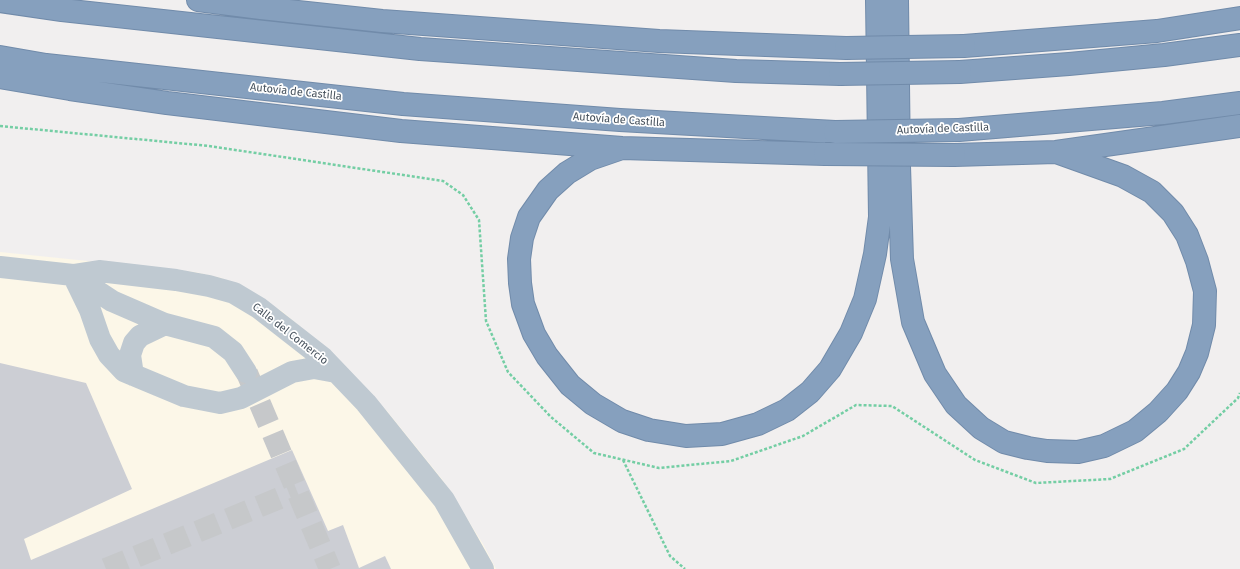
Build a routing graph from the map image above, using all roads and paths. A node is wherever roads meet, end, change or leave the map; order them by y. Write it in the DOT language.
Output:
graph roads {
  1 [pos="198,0"];
  2 [pos="290,0"];
  3 [pos="877,0"];
  4 [pos="897,0"];
  5 [pos="0,1"];
  6 [pos="261,8"];
  7 [pos="1240,18"];
  8 [pos="1240,45"];
  9 [pos="0,57"];
  10 [pos="0,77"];
  11 [pos="1240,103"];
  12 [pos="0,126"];
  13 [pos="1240,126"];
  14 [pos="622,148"];
  15 [pos="1056,152"];
  16 [pos="0,267"];
  17 [pos="73,275"];
  18 [pos="166,324"];
  19 [pos="246,372"];
  20 [pos="336,372"];
  21 [pos="133,375"];
  22 [pos="1240,393"];
  23 [pos="623,460"];
  24 [pos="483,569"];
  25 [pos="685,569"];
  1 -- 6 [label="highway"];
  2 -- 6 [label="highway"];
  3 -- 14 [label="highway"];
  4 -- 15 [label="highway"];
  5 -- 8 [label="highway, bridge"];
  6 -- 7 [label="highway, bridge"];
  9 -- 11 [label="highway, Autovía de Castilla, bridge"];
  10 -- 14 [label="highway"];
  12 -- 23 [label="path"];
  13 -- 15 [label="highway"];
  14 -- 15 [label="highway, bridge"];
  16 -- 17 [label="street, Calle del Comercio"];
  17 -- 18 [label="street"];
  17 -- 20 [label="street, Calle del Comercio"];
  17 -- 21 [label="street"];
  18 -- 19 [label="street"];
  18 -- 21 [label="street"];
  20 -- 21 [label="street"];
  20 -- 24 [label="street, Calle del Comercio"];
  22 -- 23 [label="path"];
  23 -- 25 [label="path"];
}
